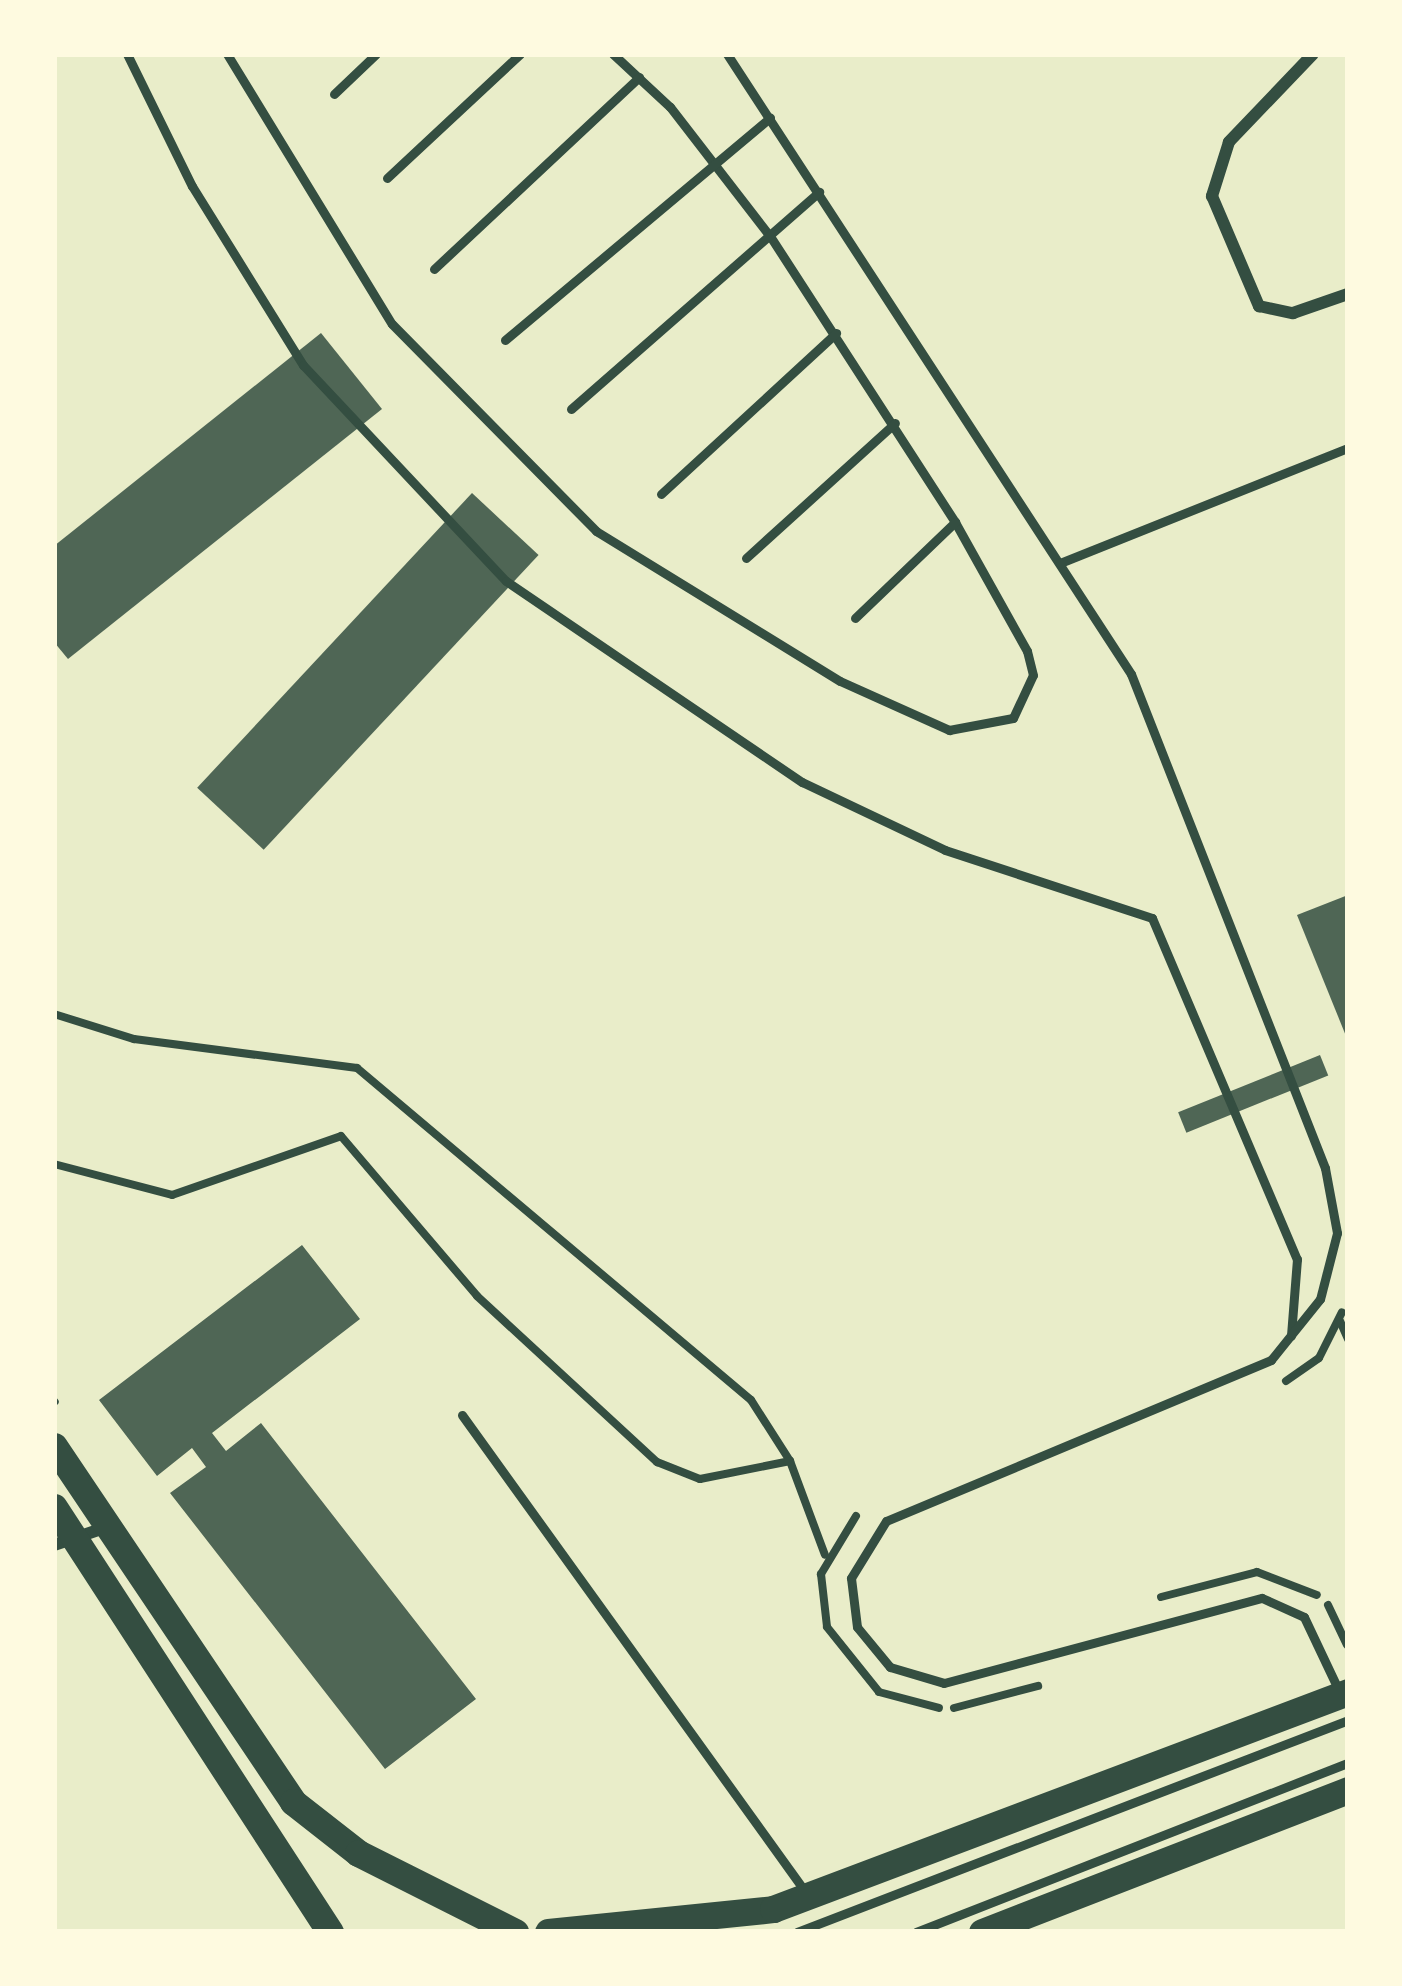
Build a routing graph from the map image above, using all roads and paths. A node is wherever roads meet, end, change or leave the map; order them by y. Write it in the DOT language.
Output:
graph roads {
  1 [pos="127,54"];
  2 [pos="227,54"];
  3 [pos="376,54"];
  4 [pos="520,54"];
  5 [pos="613,54"];
  6 [pos="727,54"];
  7 [pos="1313,54"];
  8 [pos="639,77"];
  9 [pos="334,94"];
  10 [pos="770,118"];
  11 [pos="716,164"];
  12 [pos="387,178"];
  13 [pos="819,192"];
  14 [pos="769,236"];
  15 [pos="434,269"];
  16 [pos="1348,294"];
  17 [pos="836,333"];
  18 [pos="505,340"];
  19 [pos="571,409"];
  20 [pos="895,423"];
  21 [pos="1348,448"];
  22 [pos="661,494"];
  23 [pos="955,522"];
  24 [pos="746,558"];
  25 [pos="1060,563"];
  26 [pos="855,618"];
  27 [pos="54,1014"];
  28 [pos="54,1164"];
  29 [pos="1346,1291"];
  30 [pos="1340,1320"];
  31 [pos="1348,1339"];
  32 [pos="1287,1347"];
  33 [pos="1280,1384"];
  34 [pos="462,1415"];
  35 [pos="54,1446"];
  36 [pos="790,1461"];
  37 [pos="54,1507"];
  38 [pos="856,1516"];
  39 [pos="107,1527"];
  40 [pos="64,1541"];
  41 [pos="826,1556"];
  42 [pos="1135,1605"];
  43 [pos="1348,1647"];
  44 [pos="1051,1682"];
  45 [pos="1345,1702"];
  46 [pos="1348,1763"];
  47 [pos="1348,1790"];
  48 [pos="810,1898"];
  49 [pos="330,1932"];
  50 [pos="515,1932"];
  51 [pos="548,1932"];
  52 [pos="797,1932"];
  53 [pos="916,1932"];
  54 [pos="982,1932"];
  1 -- 32 [label="lane"];
  2 -- 23 [label="lane"];
  3 -- 9 [label="lane"];
  4 -- 12 [label="lane"];
  5 -- 8 [label="lane"];
  6 -- 10 [label="lane"];
  7 -- 16 [label="street"];
  8 -- 11 [label="lane"];
  8 -- 15 [label="lane"];
  10 -- 11 [label="lane"];
  10 -- 13 [label="lane"];
  11 -- 14 [label="lane"];
  11 -- 18 [label="lane"];
  13 -- 14 [label="lane"];
  13 -- 25 [label="lane"];
  14 -- 17 [label="lane"];
  14 -- 19 [label="lane"];
  17 -- 20 [label="lane"];
  17 -- 22 [label="lane"];
  20 -- 23 [label="lane"];
  20 -- 24 [label="lane"];
  21 -- 25 [label="lane"];
  23 -- 26 [label="lane"];
  25 -- 32 [label="lane"];
  27 -- 36 [label="path"];
  28 -- 36 [label="path"];
  29 -- 30 [label="path"];
  30 -- 31 [label="path"];
  30 -- 33 [label="path"];
  32 -- 45 [label="lane"];
  34 -- 48 [label="lane"];
  35 -- 39 [label="main road"];
  36 -- 41 [label="path"];
  37 -- 40 [label="main road"];
  38 -- 41 [label="path"];
  39 -- 40 [label="street"];
  39 -- 50 [label="main road"];
  40 -- 49 [label="main road"];
  41 -- 44 [label="path"];
  42 -- 43 [label="path"];
  45 -- 48 [label="main road"];
  45 -- 52 [label="lane"];
  46 -- 53 [label="lane"];
  47 -- 54 [label="main road"];
  48 -- 51 [label="main road"];
}
